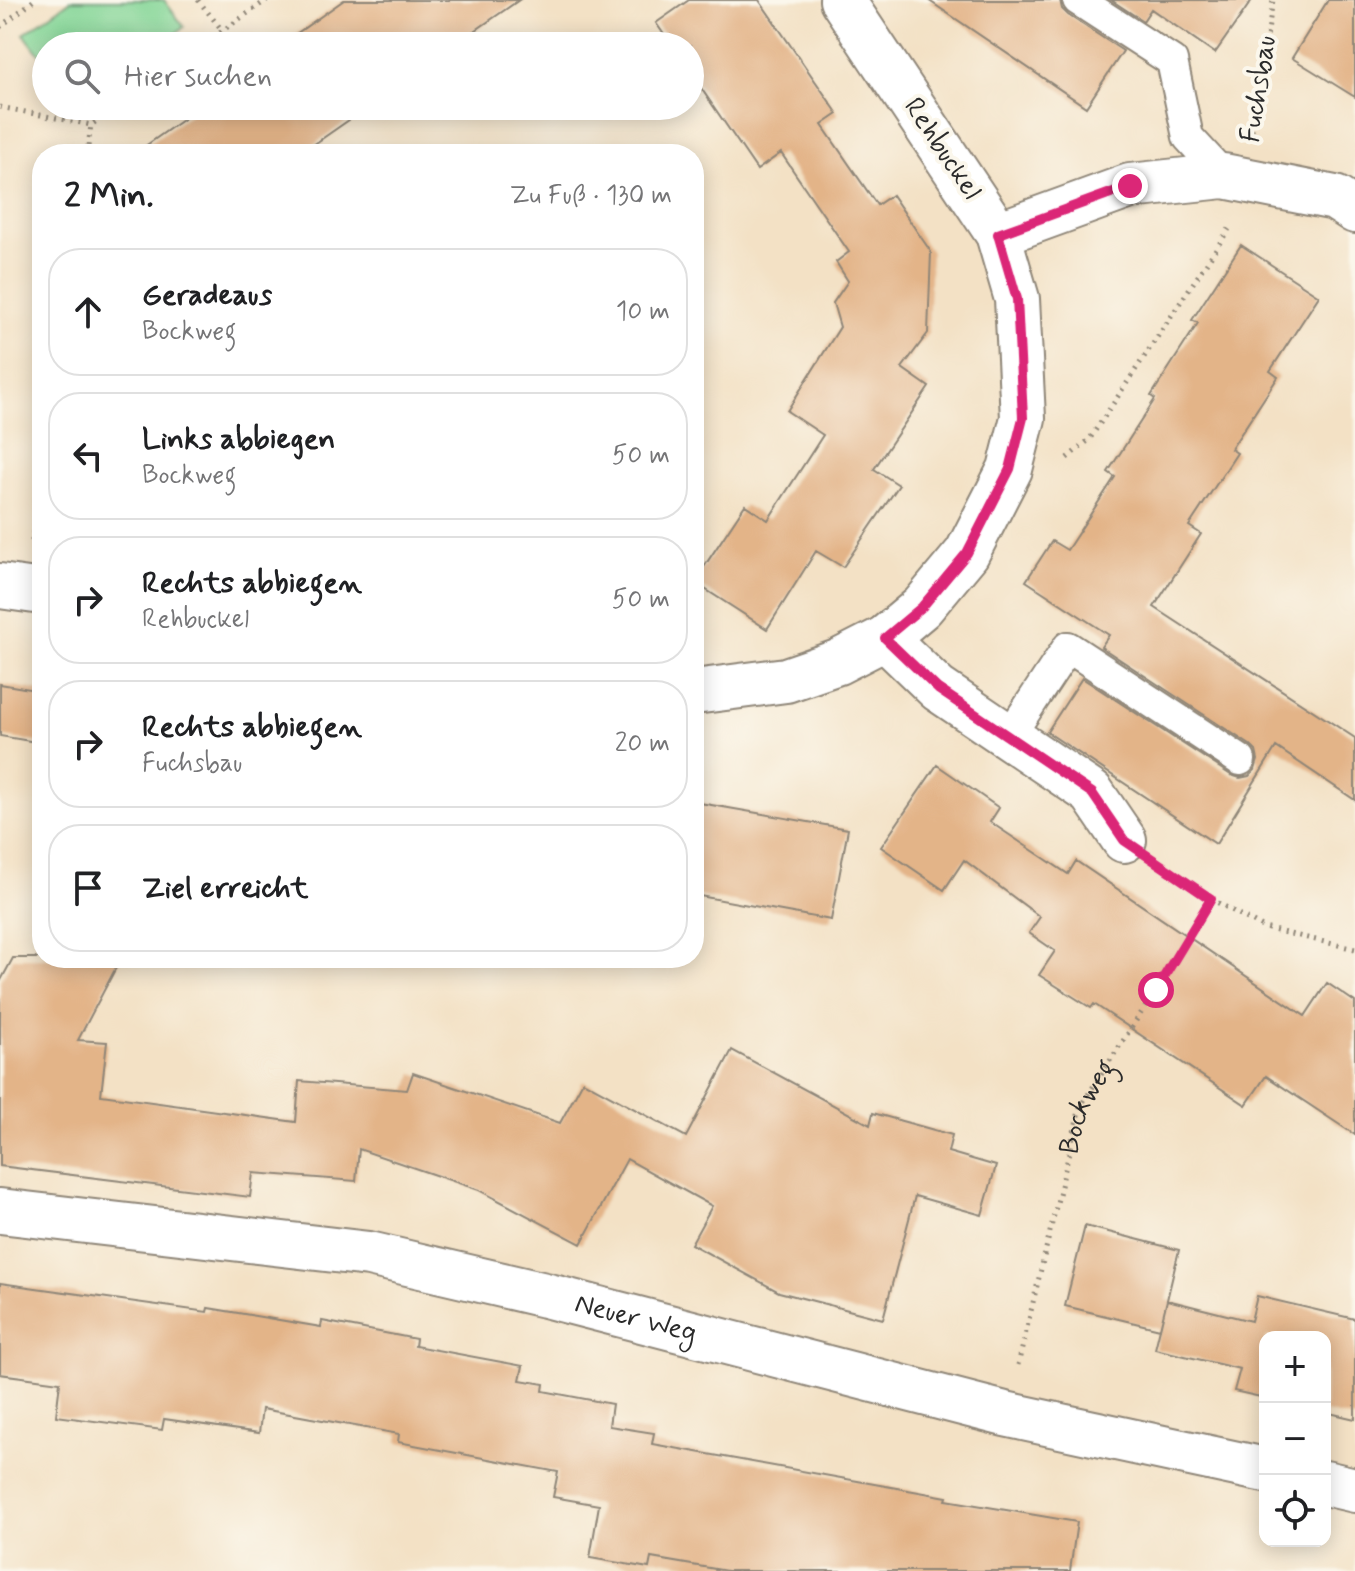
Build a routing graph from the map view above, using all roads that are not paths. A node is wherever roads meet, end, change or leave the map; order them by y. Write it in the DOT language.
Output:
graph roads {
  1 [pos="842,0"];
  2 [pos="1078,0"];
  3 [pos="1234,177"];
  4 [pos="1355,211"];
  5 [pos="998,234"];
  6 [pos="885,638"];
  7 [pos="704,691"];
  8 [pos="1008,738"];
  9 [pos="1240,760"];
  10 [pos="1124,840"];
  11 [pos="0,1211"];
  12 [pos="1259,1469"];
  13 [pos="1331,1484"];
  14 [pos="1355,1490"];
  1 -- 5 [label="street, Rehbuckel"];
  2 -- 3 [label="lane"];
  3 -- 4 [label="street, Fuchsbau"];
  3 -- 5 [label="street, Fuchsbau"];
  5 -- 6 [label="street, Rehbuckel"];
  6 -- 7 [label="street, Rehbuckel"];
  6 -- 8 [label="street"];
  8 -- 9 [label="lane"];
  8 -- 10 [label="street"];
  11 -- 12 [label="street, Neuer Weg"];
  13 -- 14 [label="street"];
}
